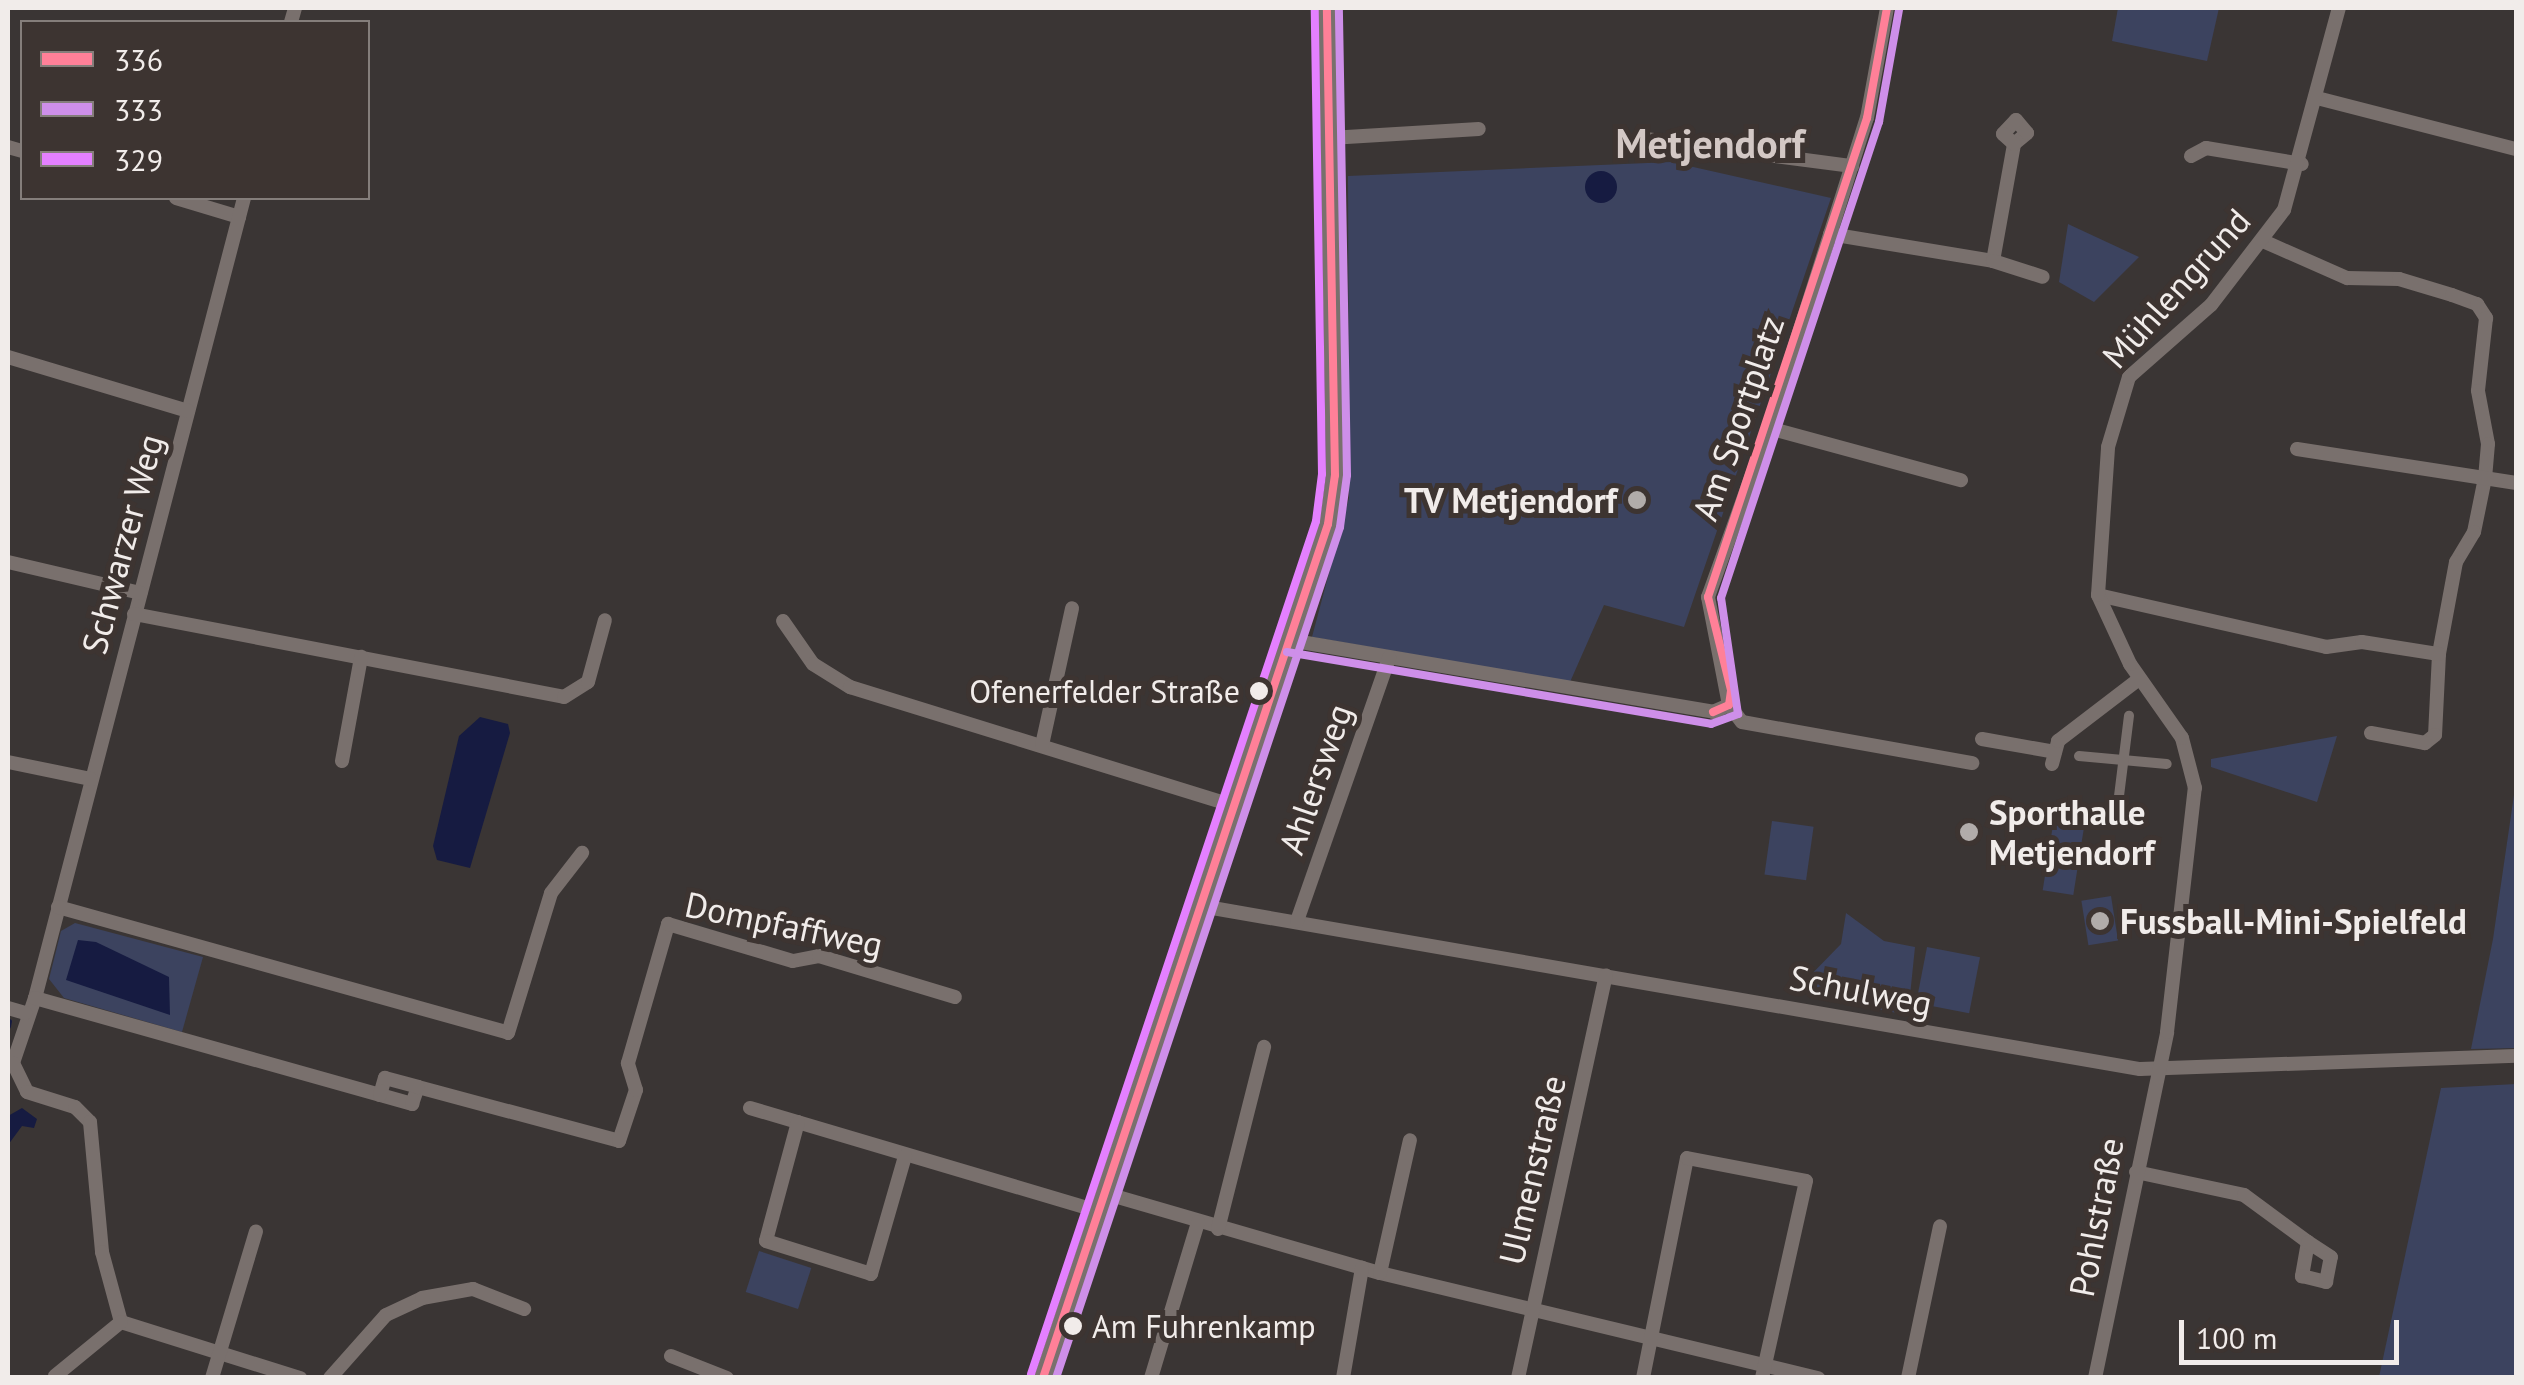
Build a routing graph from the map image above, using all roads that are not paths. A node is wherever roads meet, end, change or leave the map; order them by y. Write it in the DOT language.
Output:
graph roads {
  1 [pos="1327,8"];
  2 [pos="1887,8"];
  3 [pos="2339,8"];
  4 [pos="2317,98"];
  5 [pos="1479,129"];
  6 [pos="1330,138"];
  7 [pos="1646,140"];
  8 [pos="2014,144"];
  9 [pos="2516,149"];
  10 [pos="2191,156"];
  11 [pos="2302,164"];
  12 [pos="1852,166"];
  13 [pos="182,200"];
  14 [pos="244,200"];
  15 [pos="239,218"];
  16 [pos="1830,234"];
  17 [pos="2263,241"];
  18 [pos="1993,260"];
  19 [pos="2043,277"];
  20 [pos="8,357"];
  21 [pos="188,412"];
  22 [pos="1770,428"];
  23 [pos="2297,449"];
  24 [pos="2485,478"];
  25 [pos="1961,480"];
  26 [pos="2516,483"];
  27 [pos="8,562"];
  28 [pos="140,593"];
  29 [pos="2098,596"];
  30 [pos="1072,608"];
  31 [pos="134,614"];
  32 [pos="606,620"];
  33 [pos="784,621"];
  34 [pos="1289,640"];
  35 [pos="2440,654"];
  36 [pos="361,658"];
  37 [pos="1389,658"];
  38 [pos="2139,678"];
  39 [pos="1729,706"];
  40 [pos="2129,716"];
  41 [pos="2371,733"];
  42 [pos="1982,739"];
  43 [pos="1042,744"];
  44 [pos="2079,756"];
  45 [pos="2122,760"];
  46 [pos="8,762"];
  47 [pos="342,762"];
  48 [pos="1972,763"];
  49 [pos="2167,764"];
  50 [pos="91,779"];
  51 [pos="2118,804"];
  52 [pos="1235,806"];
  53 [pos="582,853"];
  54 [pos="1201,906"];
  55 [pos="58,907"];
  56 [pos="1297,921"];
  57 [pos="1606,975"];
  58 [pos="955,997"];
  59 [pos="35,998"];
  60 [pos="8,1008"];
  61 [pos="26,1013"];
  62 [pos="1264,1047"];
  63 [pos="2516,1056"];
  64 [pos="2158,1068"];
  65 [pos="750,1108"];
  66 [pos="798,1122"];
  67 [pos="1410,1140"];
  68 [pos="905,1156"];
  69 [pos="2136,1172"];
  70 [pos="1101,1202"];
  71 [pos="1198,1222"];
  72 [pos="1940,1226"];
  73 [pos="1218,1228"];
  74 [pos="256,1230"];
  75 [pos="2308,1242"];
  76 [pos="1362,1268"];
  77 [pos="1380,1273"];
  78 [pos="524,1310"];
  79 [pos="1532,1312"];
  80 [pos="121,1322"];
  81 [pos="1651,1342"];
  82 [pos="219,1355"];
  83 [pos="670,1356"];
  84 [pos="1763,1370"];
  85 [pos="55,1376"];
  86 [pos="212,1378"];
  87 [pos="300,1378"];
  88 [pos="330,1378"];
  89 [pos="727,1378"];
  90 [pos="1043,1378"];
  91 [pos="1151,1378"];
  92 [pos="1343,1378"];
  93 [pos="1518,1378"];
  94 [pos="1643,1378"];
  95 [pos="1819,1378"];
  96 [pos="1908,1378"];
  97 [pos="2094,1378"];
  1 -- 6 [label="street"];
  2 -- 12 [label="street, Am Sportplatz"];
  3 -- 4 [label="street, Mühlengrund"];
  4 -- 9 [label="street"];
  4 -- 11 [label="street, Mühlengrund"];
  5 -- 6 [label="street"];
  6 -- 34 [label="street"];
  7 -- 12 [label="street"];
  8 -- 18 [label="street"];
  10 -- 11 [label="street"];
  11 -- 17 [label="street, Mühlengrund"];
  12 -- 16 [label="street, Am Sportplatz"];
  13 -- 15 [label="street"];
  14 -- 15 [label="street, Schwarzer Weg"];
  15 -- 21 [label="street, Schwarzer Weg"];
  16 -- 18 [label="street"];
  16 -- 22 [label="street, Am Sportplatz"];
  17 -- 24 [label="street"];
  17 -- 29 [label="street, Mühlengrund"];
  18 -- 19 [label="street"];
  20 -- 21 [label="street"];
  21 -- 28 [label="street, Schwarzer Weg"];
  22 -- 25 [label="street"];
  22 -- 39 [label="street, Am Sportplatz"];
  23 -- 24 [label="street"];
  24 -- 26 [label="street"];
  24 -- 35 [label="street"];
  27 -- 28 [label="street"];
  28 -- 31 [label="street, Schwarzer Weg"];
  29 -- 35 [label="street"];
  29 -- 38 [label="street"];
  30 -- 43 [label="street"];
  31 -- 36 [label="street"];
  31 -- 50 [label="street, Schwarzer Weg"];
  32 -- 36 [label="street"];
  33 -- 43 [label="street"];
  34 -- 37 [label="street"];
  34 -- 52 [label="street"];
  35 -- 41 [label="street"];
  36 -- 47 [label="street"];
  37 -- 39 [label="street"];
  37 -- 56 [label="street, Ahlersweg"];
  38 -- 42 [label="street"];
  38 -- 64 [label="street"];
  39 -- 48 [label="street"];
  40 -- 45 [label="street"];
  43 -- 52 [label="street"];
  44 -- 45 [label="street"];
  45 -- 49 [label="street"];
  45 -- 51 [label="street"];
  46 -- 50 [label="street"];
  50 -- 55 [label="street, Schwarzer Weg"];
  52 -- 54 [label="street"];
  53 -- 55 [label="street"];
  54 -- 56 [label="street, Schulweg"];
  54 -- 70 [label="street"];
  55 -- 59 [label="street, Schwarzer Weg"];
  56 -- 57 [label="street, Schulweg"];
  57 -- 64 [label="street, Schulweg"];
  57 -- 79 [label="street, Ulmenstraße"];
  58 -- 59 [label="street, Dompfaffweg"];
  59 -- 61 [label="street, Schwarzer Weg"];
  60 -- 61 [label="street"];
  61 -- 80 [label="street, Schwarzer Weg"];
  62 -- 73 [label="street"];
  63 -- 64 [label="street, Schulweg"];
  64 -- 69 [label="street, Pohlstraße"];
  65 -- 66 [label="street"];
  66 -- 68 [label="street"];
  66 -- 68 [label="street"];
  67 -- 77 [label="street"];
  68 -- 70 [label="street"];
  69 -- 75 [label="street"];
  69 -- 97 [label="street, Pohlstraße"];
  70 -- 71 [label="street"];
  70 -- 90 [label="street"];
  71 -- 73 [label="street"];
  71 -- 91 [label="street"];
  72 -- 96 [label="street"];
  73 -- 76 [label="street"];
  74 -- 82 [label="street"];
  76 -- 77 [label="street"];
  76 -- 92 [label="street"];
  77 -- 79 [label="street"];
  78 -- 88 [label="street"];
  79 -- 81 [label="street"];
  79 -- 93 [label="street, Ulmenstraße"];
  80 -- 82 [label="street"];
  80 -- 85 [label="street"];
  81 -- 84 [label="street"];
  81 -- 84 [label="street"];
  81 -- 94 [label="street"];
  82 -- 86 [label="street"];
  82 -- 87 [label="street"];
  83 -- 89 [label="street"];
  84 -- 95 [label="street"];
}
